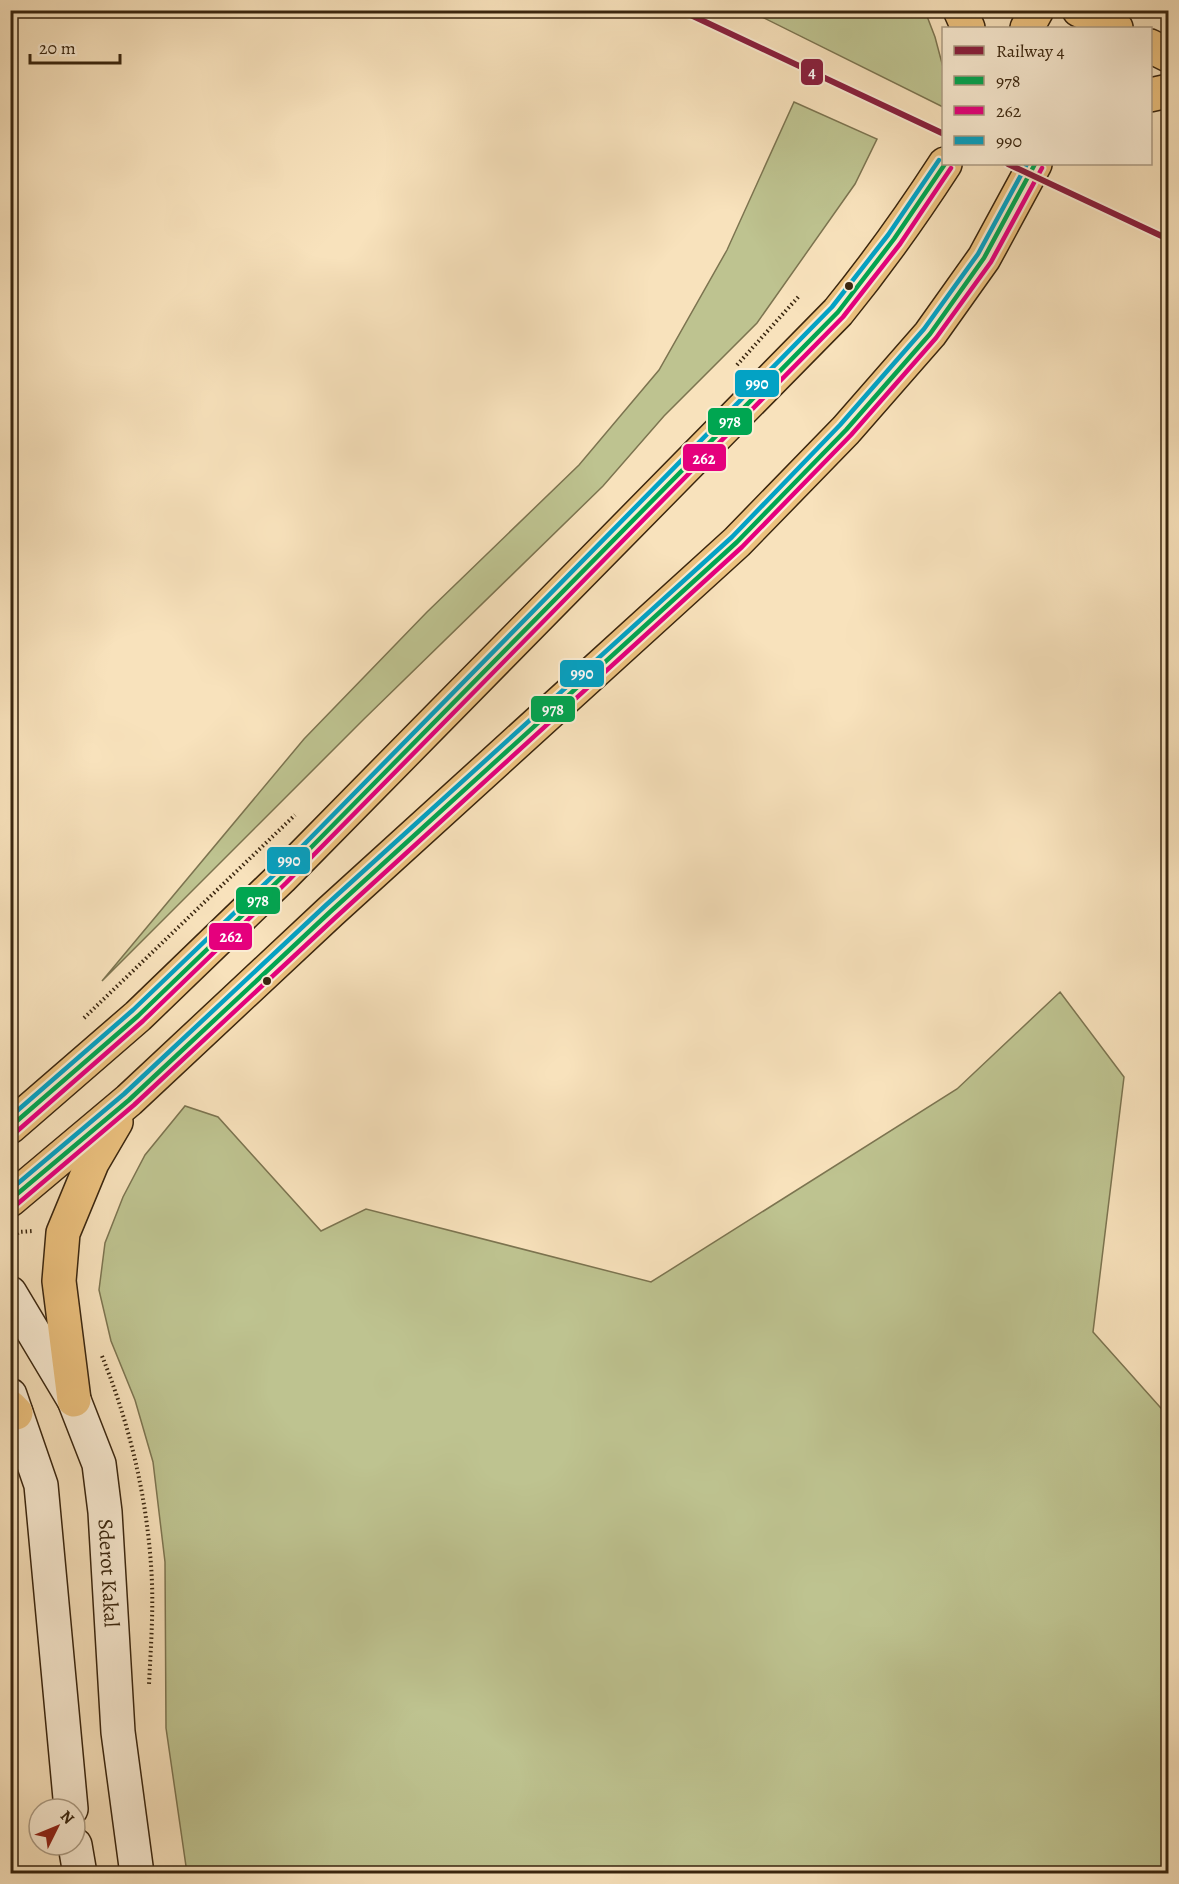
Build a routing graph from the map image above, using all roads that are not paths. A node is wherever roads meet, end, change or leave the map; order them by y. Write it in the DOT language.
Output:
graph roads {
  1 [pos="960,10"];
  2 [pos="1037,10"];
  3 [pos="1079,10"];
  4 [pos="1113,23"];
  5 [pos="968,27"];
  6 [pos="1028,27"];
  7 [pos="1152,47"];
  8 [pos="1168,55"];
  9 [pos="1168,91"];
  10 [pos="1152,95"];
  11 [pos="944,165"];
  12 [pos="1034,165"];
  13 [pos="129,1100"];
  14 [pos="10,1127"];
  15 [pos="10,1200"];
  16 [pos="10,1293"];
  17 [pos="74,1400"];
  18 [pos="12,1405"];
  19 [pos="70,1797"];
  20 [pos="77,1857"];
  21 [pos="80,1874"];
  22 [pos="137,1874"];
  1 -- 5 [label="main road"];
  2 -- 6 [label="main road"];
  3 -- 4 [label="main road"];
  7 -- 8 [label="main road"];
  9 -- 10 [label="main road"];
  11 -- 14 [label="main road"];
  12 -- 13 [label="main road"];
  13 -- 15 [label="main road"];
  13 -- 17 [label="main road"];
  16 -- 17 [label="street, Sderot Kakal"];
  17 -- 22 [label="street, Sderot Kakal"];
  18 -- 19 [label="street"];
  20 -- 21 [label="street"];
}
